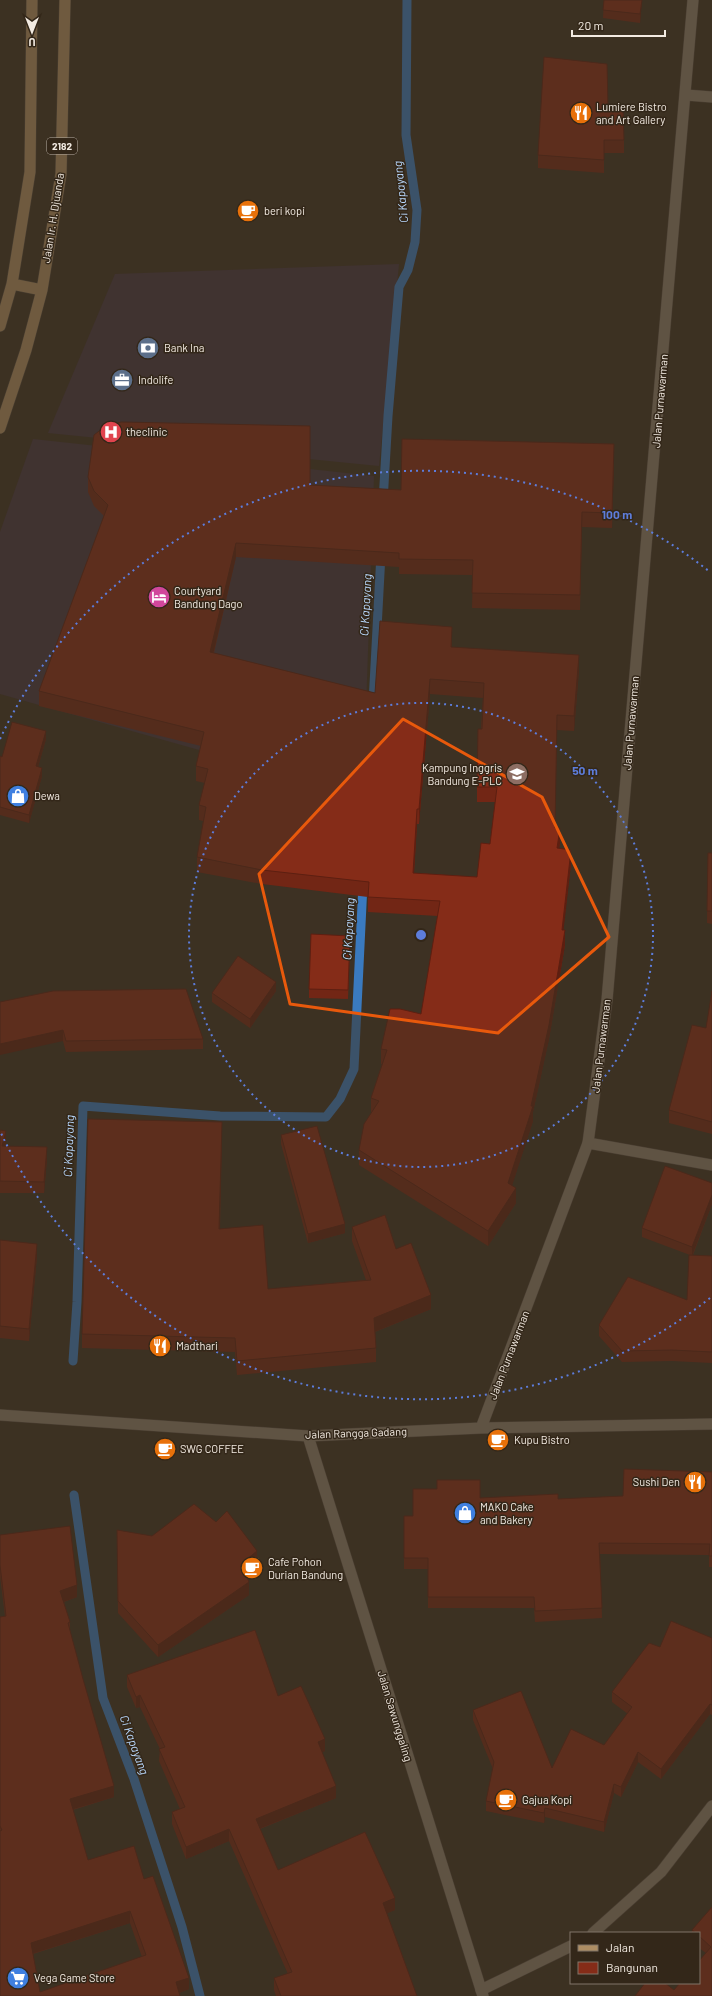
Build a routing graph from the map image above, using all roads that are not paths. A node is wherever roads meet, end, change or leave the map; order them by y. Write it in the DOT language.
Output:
graph roads {
  1 [pos="32,0"];
  2 [pos="65,0"];
  3 [pos="693,0"];
  4 [pos="686,95"];
  5 [pos="712,97"];
  6 [pos="12,284"];
  7 [pos="42,290"];
  8 [pos="0,326"];
  9 [pos="0,428"];
  10 [pos="588,1143"];
  11 [pos="712,1165"];
  12 [pos="0,1415"];
  13 [pos="712,1424"];
  14 [pos="481,1428"];
  15 [pos="308,1436"];
  16 [pos="712,1806"];
  17 [pos="593,1932"];
  18 [pos="570,1947"];
  19 [pos="482,1993"];
  1 -- 6 [label="main road"];
  2 -- 7 [label="main road, Jalan Ir. H. Djuanda / 2182"];
  3 -- 4 [label="street, Jalan Purnawarman"];
  4 -- 5 [label="street"];
  4 -- 10 [label="street, Jalan Purnawarman"];
  6 -- 7 [label="main road"];
  6 -- 8 [label="main road"];
  7 -- 9 [label="main road, Jalan Ir. H. Djuanda / 2182"];
  10 -- 11 [label="street"];
  10 -- 14 [label="street, Jalan Purnawarman"];
  12 -- 15 [label="street, Jalan Rangga Gadang"];
  13 -- 14 [label="street, Jalan Rangga Gadang"];
  14 -- 15 [label="street, Jalan Rangga Gadang"];
  15 -- 19 [label="street, Jalan Sawunggaling"];
  16 -- 17 [label="street"];
  18 -- 19 [label="street"];
}
